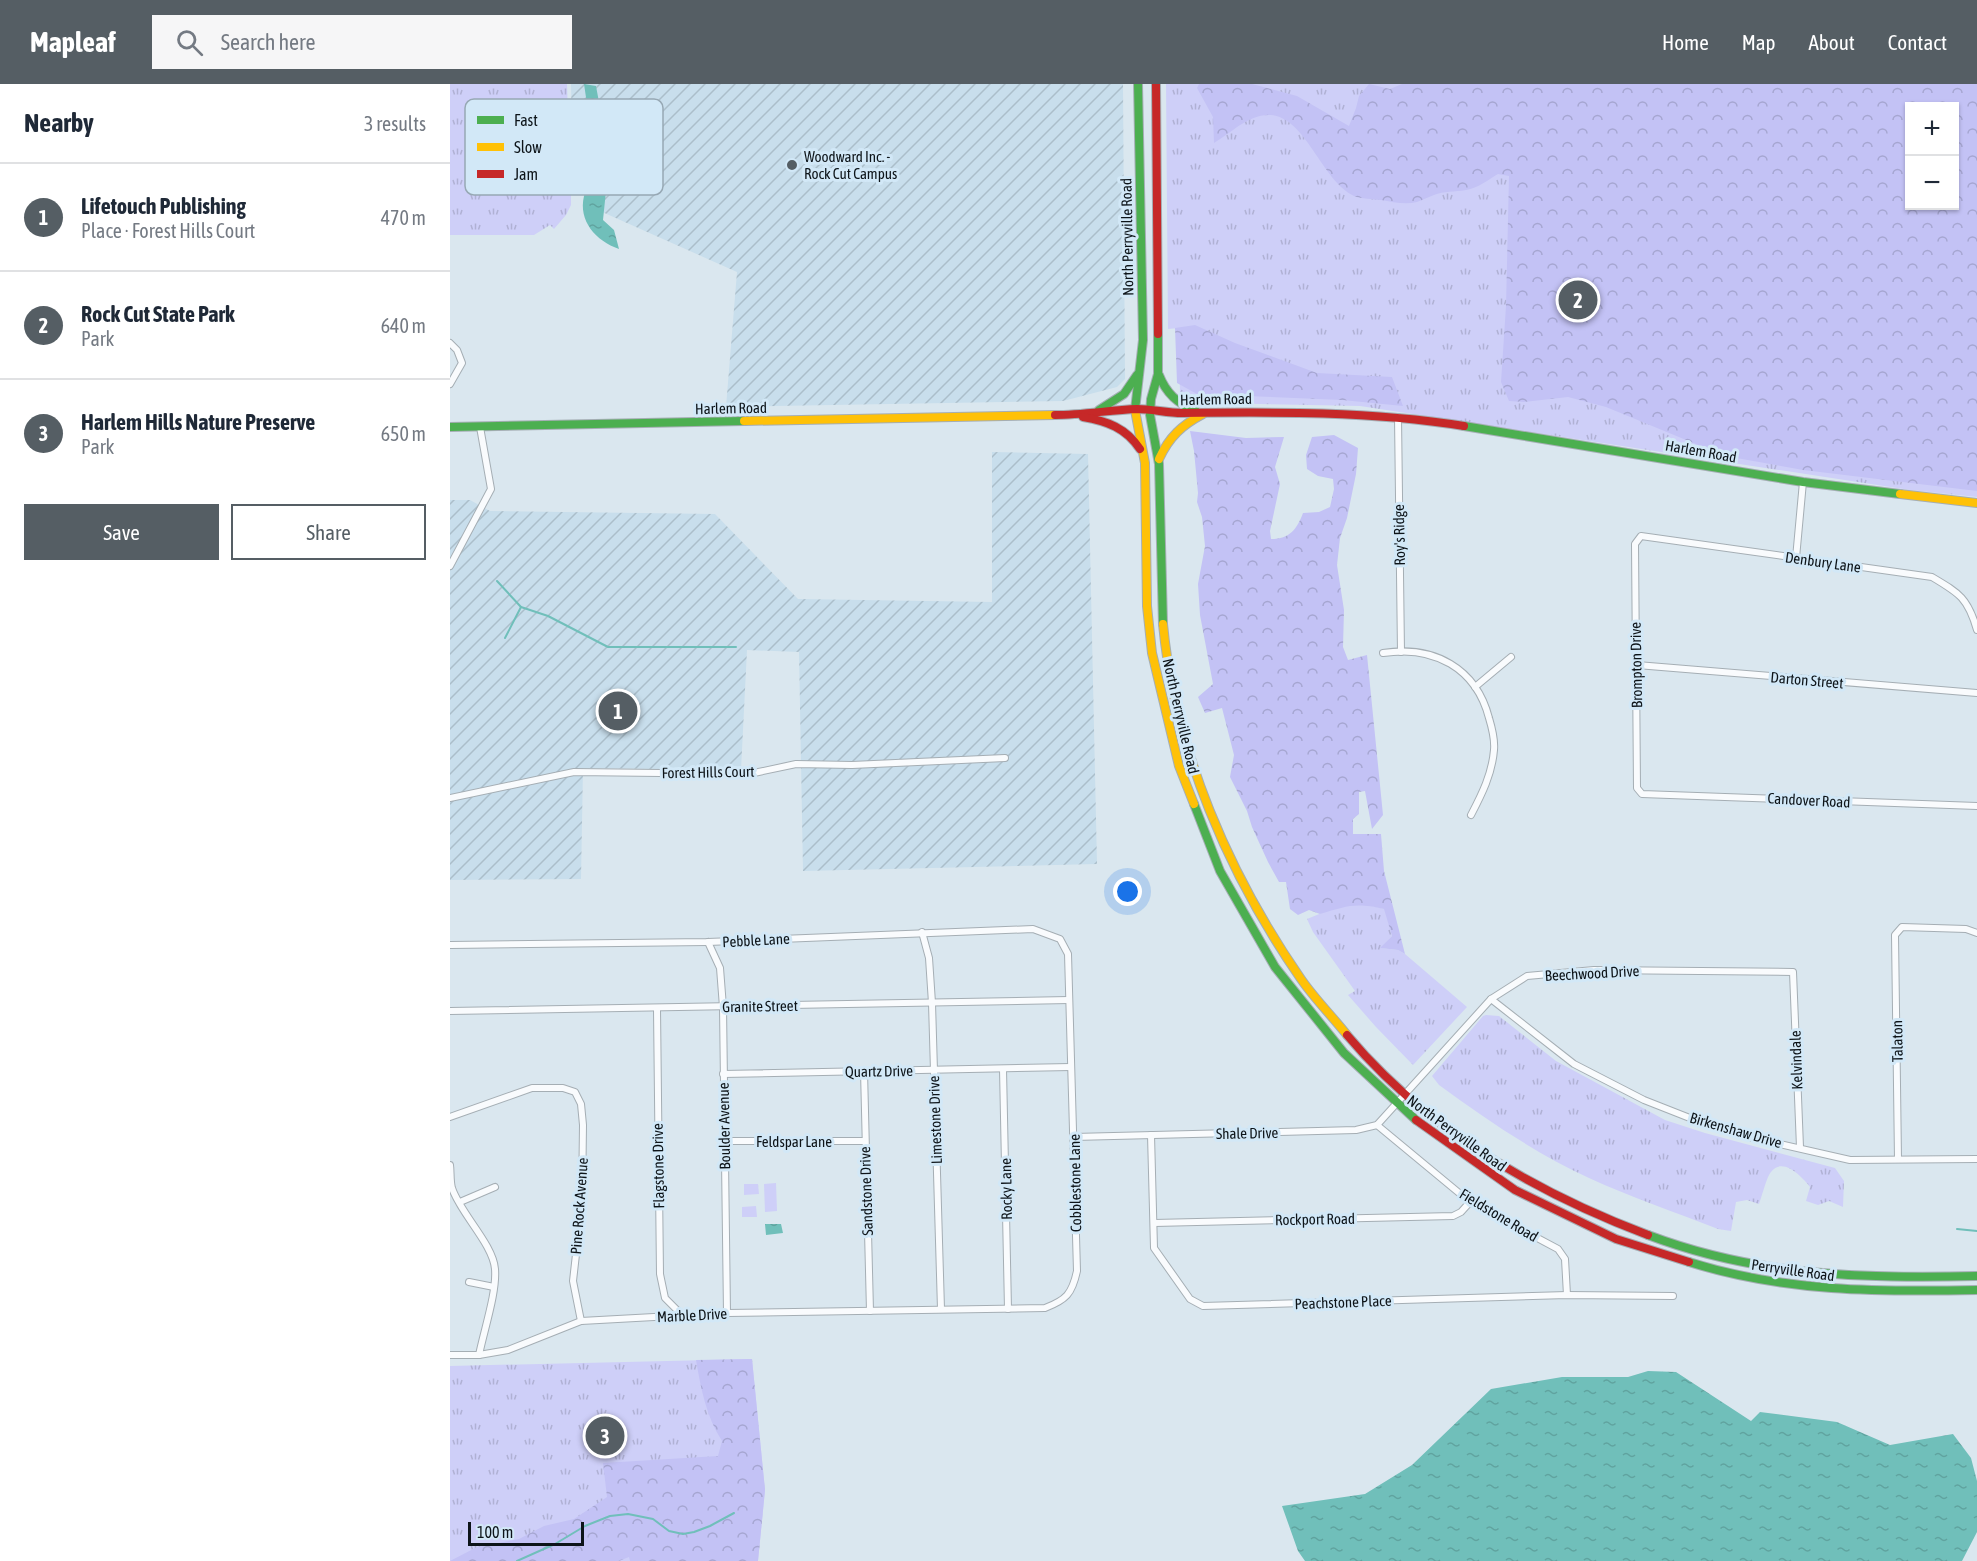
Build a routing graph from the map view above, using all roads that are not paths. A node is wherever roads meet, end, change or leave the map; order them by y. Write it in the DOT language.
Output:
graph roads {
  1 [pos="1138,84"];
  2 [pos="1156,84"];
  3 [pos="450,343"];
  4 [pos="1143,355"];
  5 [pos="1158,374"];
  6 [pos="450,384"];
  7 [pos="1135,409"];
  8 [pos="1149,409"];
  9 [pos="1204,413"];
  10 [pos="1071,415"];
  11 [pos="1398,417"];
  12 [pos="450,427"];
  13 [pos="480,427"];
  14 [pos="1159,459"];
  15 [pos="1144,461"];
  16 [pos="1803,482"];
  17 [pos="1977,502"];
  18 [pos="1641,536"];
  19 [pos="1796,558"];
  20 [pos="450,566"];
  21 [pos="1977,630"];
  22 [pos="1401,652"];
  23 [pos="1383,653"];
  24 [pos="1511,657"];
  25 [pos="1637,665"];
  26 [pos="1474,687"];
  27 [pos="1977,693"];
  28 [pos="1005,758"];
  29 [pos="1642,794"];
  30 [pos="450,798"];
  31 [pos="1977,806"];
  32 [pos="1471,815"];
  33 [pos="922,932"];
  34 [pos="1977,933"];
  35 [pos="1060,939"];
  36 [pos="708,942"];
  37 [pos="450,945"];
  38 [pos="1792,972"];
  39 [pos="1491,999"];
  40 [pos="1070,1000"];
  41 [pos="932,1003"];
  42 [pos="723,1007"];
  43 [pos="657,1009"];
  44 [pos="450,1011"];
  45 [pos="1071,1067"];
  46 [pos="1003,1069"];
  47 [pos="934,1070"];
  48 [pos="864,1071"];
  49 [pos="723,1074"];
  50 [pos="1403,1094"];
  51 [pos="1395,1104"];
  52 [pos="450,1117"];
  53 [pos="1377,1125"];
  54 [pos="1151,1135"];
  55 [pos="1074,1137"];
  56 [pos="724,1141"];
  57 [pos="865,1141"];
  58 [pos="1800,1147"];
  59 [pos="1898,1159"];
  60 [pos="1977,1159"];
  61 [pos="450,1165"];
  62 [pos="495,1187"];
  63 [pos="460,1202"];
  64 [pos="1470,1202"];
  65 [pos="1154,1223"];
  66 [pos="1621,1226"];
  67 [pos="1612,1239"];
  68 [pos="1977,1276"];
  69 [pos="469,1282"];
  70 [pos="494,1287"];
  71 [pos="1977,1290"];
  72 [pos="1567,1295"];
  73 [pos="1673,1296"];
  74 [pos="940,1309"];
  75 [pos="1008,1309"];
  76 [pos="870,1311"];
  77 [pos="727,1313"];
  78 [pos="682,1315"];
  79 [pos="581,1321"];
  80 [pos="479,1354"];
  81 [pos="450,1355"];
  1 -- 4 [label="main road, North Perryville Road"];
  2 -- 5 [label="main road, North Perryville Road"];
  3 -- 6 [label="street"];
  4 -- 7 [label="main road, North Perryville Road"];
  4 -- 10 [label="main road"];
  5 -- 8 [label="main road, North Perryville Road"];
  5 -- 9 [label="main road"];
  7 -- 8 [label="main road, Harlem Road"];
  7 -- 10 [label="main road, Harlem Road"];
  7 -- 15 [label="main road, North Perryville Road"];
  8 -- 9 [label="main road, Harlem Road"];
  8 -- 14 [label="main road, North Perryville Road"];
  9 -- 11 [label="main road, Harlem Road"];
  9 -- 14 [label="main road"];
  10 -- 13 [label="main road, Harlem Road"];
  10 -- 15 [label="main road"];
  11 -- 16 [label="main road, Harlem Road"];
  11 -- 22 [label="street, Roy's Ridge"];
  12 -- 13 [label="main road, Harlem Road"];
  13 -- 20 [label="street"];
  14 -- 50 [label="main road, North Perryville Road"];
  15 -- 51 [label="main road, North Perryville Road"];
  16 -- 17 [label="main road, Harlem Road"];
  16 -- 19 [label="street"];
  18 -- 19 [label="street, Denbury Lane"];
  18 -- 25 [label="street, Brompton Drive"];
  19 -- 21 [label="street, Denbury Lane"];
  22 -- 23 [label="street"];
  22 -- 26 [label="street"];
  24 -- 26 [label="street"];
  25 -- 27 [label="street, Darton Street"];
  25 -- 29 [label="street, Brompton Drive"];
  26 -- 32 [label="street"];
  28 -- 30 [label="street, Forest Hills Court"];
  29 -- 31 [label="street, Candover Road"];
  33 -- 35 [label="street, Pebble Lane"];
  33 -- 36 [label="street, Pebble Lane"];
  33 -- 41 [label="street, Limestone Drive"];
  34 -- 59 [label="street, Talaton"];
  35 -- 40 [label="street, Cobblestone Lane"];
  36 -- 37 [label="street, Pebble Lane"];
  36 -- 42 [label="street, Boulder Avenue"];
  38 -- 39 [label="street, Beechwood Drive"];
  38 -- 58 [label="street, Kelvindale"];
  39 -- 50 [label="street, Beechwood Drive"];
  39 -- 58 [label="street, Birkenshaw Drive"];
  40 -- 41 [label="street, Granite Street"];
  40 -- 45 [label="street, Cobblestone Lane"];
  41 -- 42 [label="street, Granite Street"];
  41 -- 47 [label="street, Limestone Drive"];
  42 -- 43 [label="street, Granite Street"];
  42 -- 49 [label="street, Boulder Avenue"];
  43 -- 44 [label="street, Granite Street"];
  43 -- 78 [label="street, Flagstone Drive"];
  45 -- 46 [label="street, Quartz Drive"];
  45 -- 55 [label="street, Cobblestone Lane"];
  46 -- 47 [label="street, Quartz Drive"];
  46 -- 75 [label="street, Rocky Lane"];
  47 -- 48 [label="street, Quartz Drive"];
  47 -- 74 [label="street, Limestone Drive"];
  48 -- 49 [label="street, Quartz Drive"];
  48 -- 57 [label="street, Sandstone Drive"];
  49 -- 56 [label="street, Boulder Avenue"];
  50 -- 51 [label="street"];
  50 -- 66 [label="main road, North Perryville Road"];
  51 -- 53 [label="street"];
  51 -- 67 [label="main road, North Perryville Road"];
  52 -- 79 [label="street, Pine Rock Avenue"];
  53 -- 54 [label="street, Shale Drive"];
  53 -- 64 [label="street, Fieldstone Road"];
  54 -- 55 [label="street, Shale Drive"];
  54 -- 65 [label="street, Peachstone Place"];
  55 -- 75 [label="street, Cobblestone Lane"];
  56 -- 57 [label="street, Feldspar Lane"];
  56 -- 77 [label="street, Boulder Avenue"];
  57 -- 76 [label="street, Sandstone Drive"];
  58 -- 59 [label="street, Birkenshaw Drive"];
  59 -- 60 [label="street, Birkenshaw Drive"];
  61 -- 63 [label="street"];
  62 -- 63 [label="street"];
  63 -- 70 [label="street"];
  64 -- 65 [label="street, Rockport Road"];
  64 -- 72 [label="street, Fieldstone Road"];
  65 -- 72 [label="street, Peachstone Place"];
  66 -- 68 [label="main road, Perryville Road"];
  67 -- 71 [label="main road, Perryville Road"];
  69 -- 70 [label="street"];
  70 -- 80 [label="street"];
  72 -- 73 [label="street, Peachstone Place"];
  74 -- 75 [label="street, Cobblestone Lane"];
  74 -- 76 [label="street, Marble Drive"];
  76 -- 77 [label="street, Marble Drive"];
  77 -- 78 [label="street, Marble Drive"];
  78 -- 79 [label="street, Marble Drive"];
  79 -- 80 [label="street, Marble Drive"];
  80 -- 81 [label="street, Marble Drive"];
}
